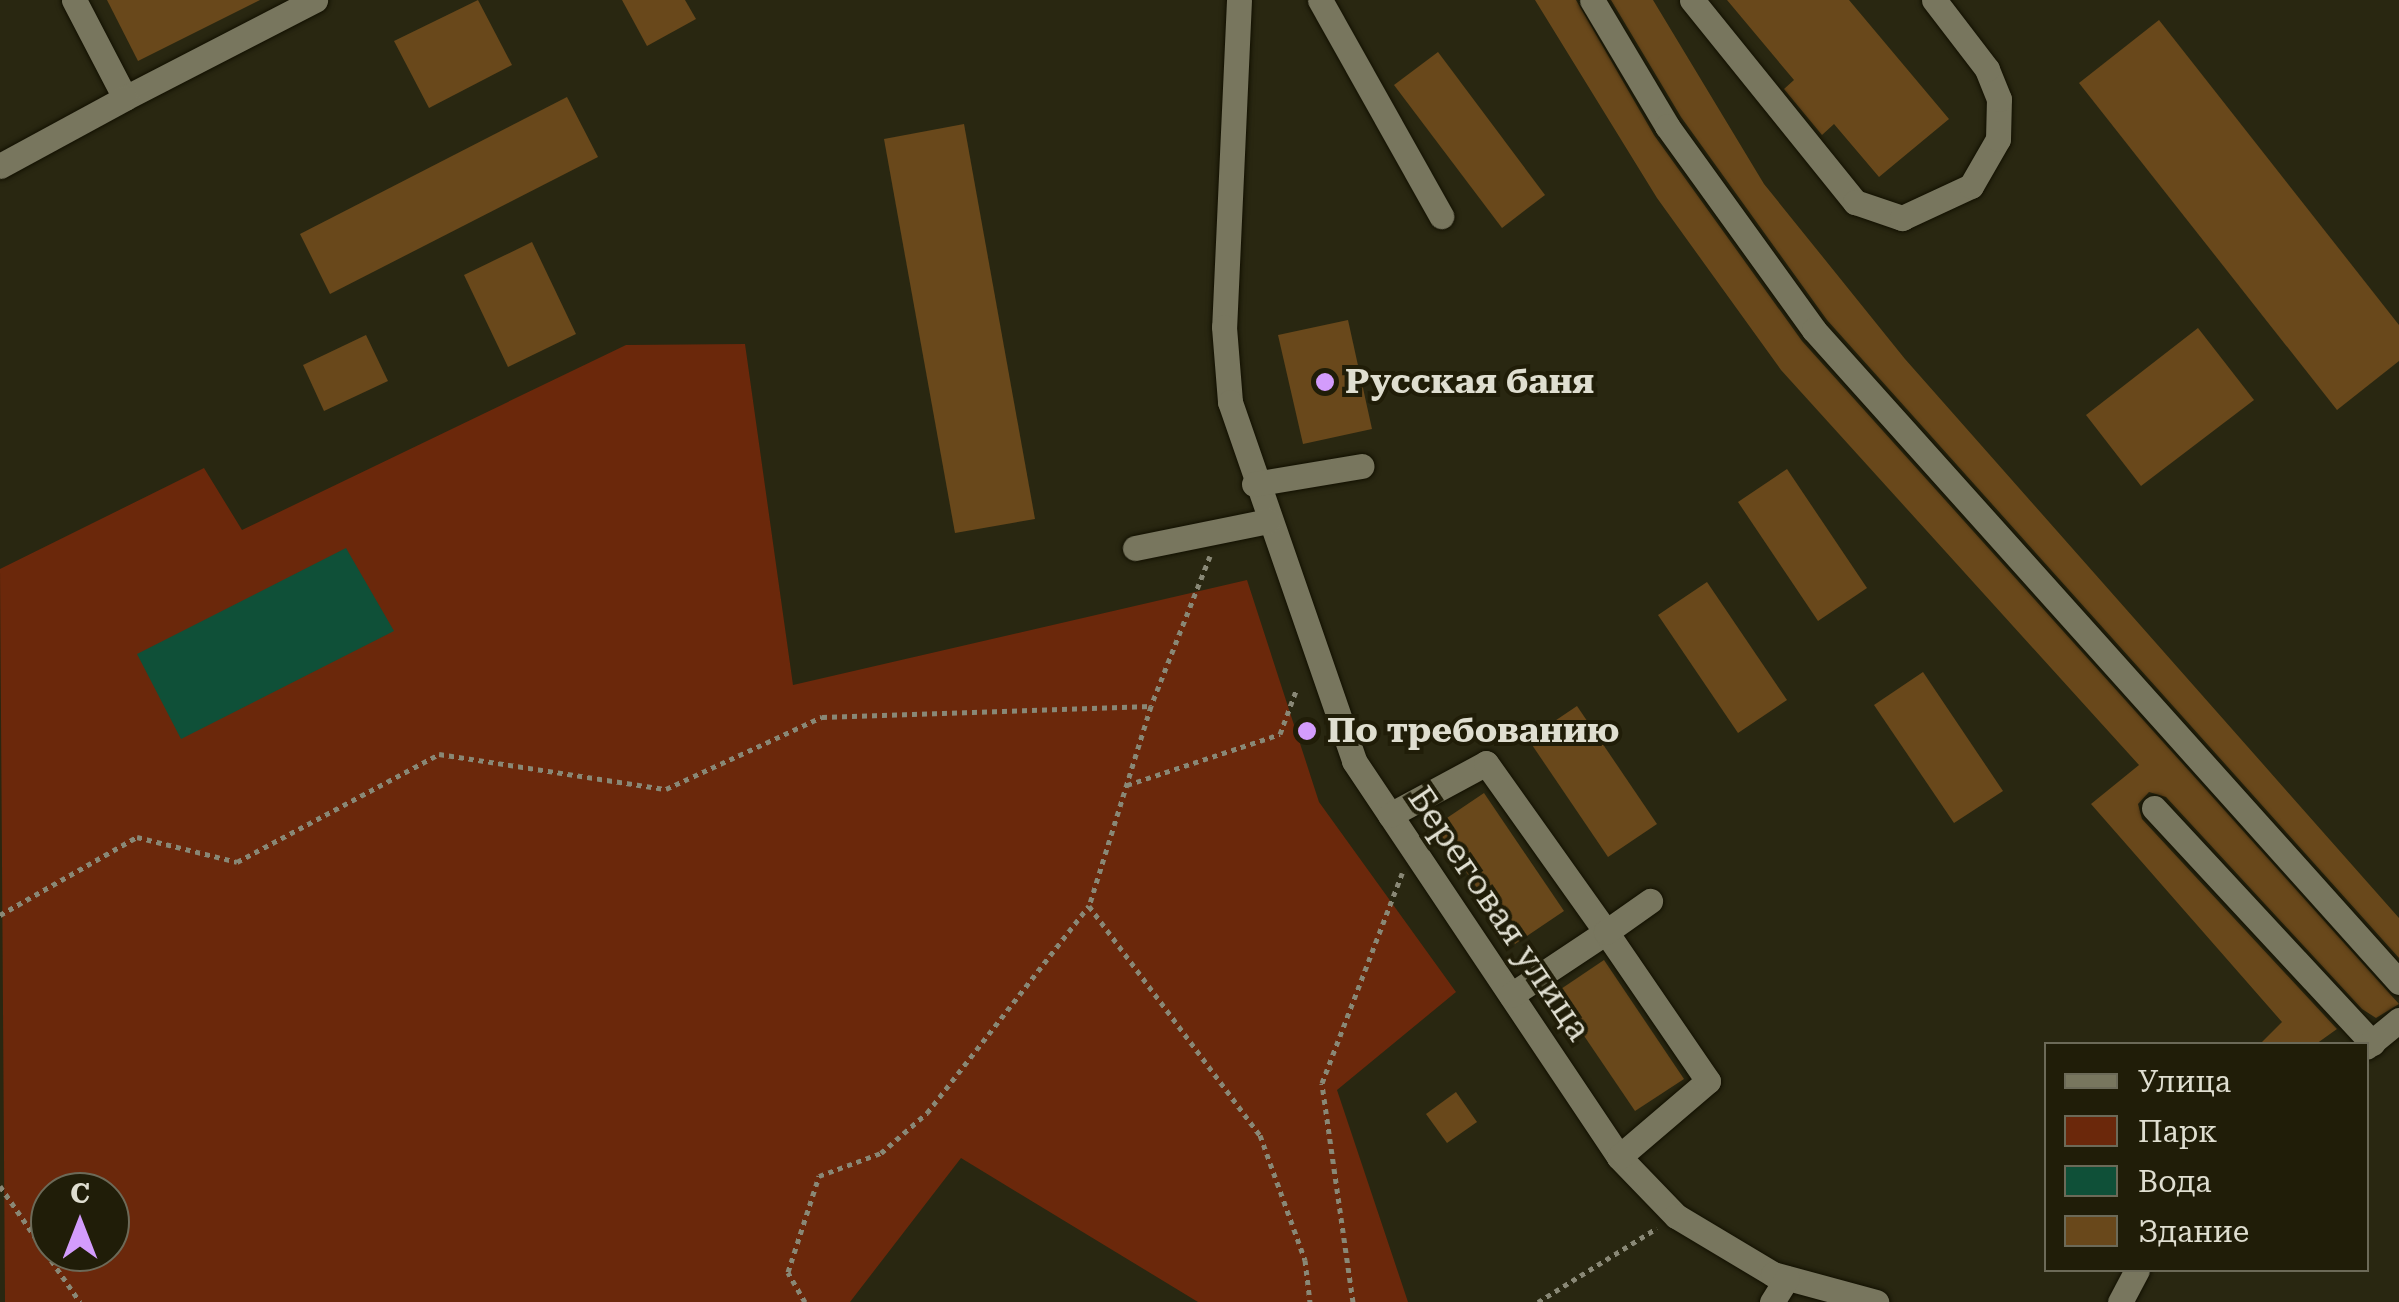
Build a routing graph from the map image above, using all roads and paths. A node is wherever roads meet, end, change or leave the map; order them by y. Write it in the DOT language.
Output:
graph roads {
  1 [pos="74,0"];
  2 [pos="315,0"];
  3 [pos="1240,0"];
  4 [pos="1320,0"];
  5 [pos="1592,0"];
  6 [pos="1692,0"];
  7 [pos="1934,0"];
  8 [pos="125,98"];
  9 [pos="0,166"];
  10 [pos="1441,216"];
  11 [pos="1362,466"];
  12 [pos="1254,484"];
  13 [pos="1268,521"];
  14 [pos="1209,533"];
  15 [pos="1135,548"];
  16 [pos="1297,688"];
  17 [pos="1151,706"];
  18 [pos="1127,785"];
  19 [pos="2154,808"];
  20 [pos="1390,815"];
  21 [pos="1412,846"];
  22 [pos="1650,901"];
  23 [pos="1090,906"];
  24 [pos="0,915"];
  25 [pos="1606,932"];
  26 [pos="2399,982"];
  27 [pos="1510,995"];
  28 [pos="2399,1020"];
  29 [pos="2366,1042"];
  30 [pos="2369,1045"];
  31 [pos="1619,1157"];
  32 [pos="0,1186"];
  33 [pos="1676,1216"];
  34 [pos="2137,1272"];
  35 [pos="1787,1278"];
  36 [pos="80,1302"];
  37 [pos="805,1302"];
  38 [pos="1310,1302"];
  39 [pos="1353,1302"];
  40 [pos="1538,1302"];
  41 [pos="1772,1302"];
  42 [pos="1876,1302"];
  43 [pos="2120,1302"];
  1 -- 8 [label="street"];
  2 -- 8 [label="street"];
  3 -- 12 [label="street, Береговая улица"];
  4 -- 10 [label="street"];
  5 -- 26 [label="street"];
  6 -- 7 [label="street"];
  8 -- 9 [label="street"];
  11 -- 12 [label="street"];
  12 -- 13 [label="street, Береговая улица"];
  13 -- 14 [label="street"];
  13 -- 20 [label="street, Береговая улица"];
  14 -- 15 [label="street"];
  14 -- 17 [label="path"];
  16 -- 18 [label="path"];
  17 -- 18 [label="path"];
  17 -- 24 [label="path"];
  18 -- 23 [label="path"];
  19 -- 29 [label="street"];
  20 -- 21 [label="street, Береговая улица"];
  20 -- 25 [label="street"];
  21 -- 27 [label="street, Береговая улица"];
  21 -- 39 [label="path"];
  22 -- 25 [label="street"];
  23 -- 37 [label="path"];
  23 -- 38 [label="path"];
  25 -- 27 [label="street"];
  25 -- 31 [label="street"];
  27 -- 31 [label="street, Береговая улица"];
  28 -- 30 [label="street"];
  31 -- 33 [label="street, Береговая улица"];
  32 -- 36 [label="path"];
  33 -- 35 [label="street, Береговая улица"];
  33 -- 40 [label="path"];
  34 -- 43 [label="street"];
  35 -- 41 [label="street"];
  35 -- 42 [label="street, Береговая улица"];
}
